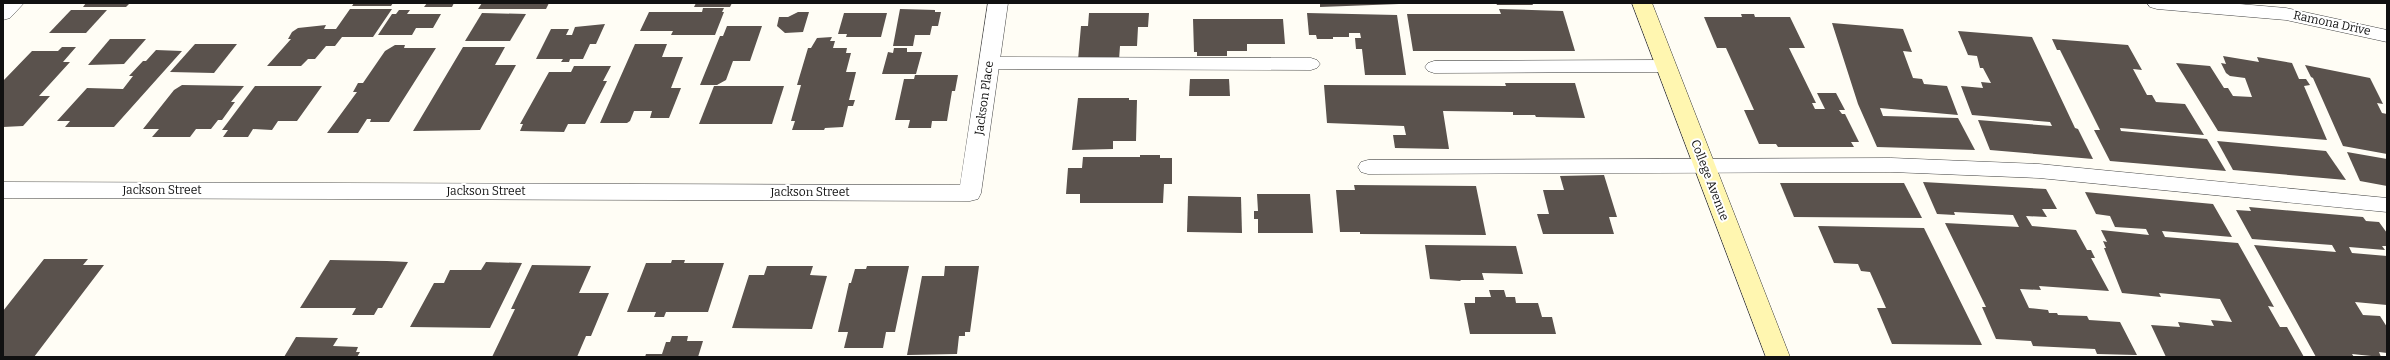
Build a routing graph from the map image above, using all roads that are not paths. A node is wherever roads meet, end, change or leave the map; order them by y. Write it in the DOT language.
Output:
graph roads {
  1 [pos="14,3"];
  2 [pos="998,3"];
  3 [pos="1642,3"];
  4 [pos="2157,3"];
  5 [pos="3,14"];
  6 [pos="2387,36"];
  7 [pos="989,63"];
  8 [pos="1310,64"];
  9 [pos="1666,66"];
  10 [pos="1434,67"];
  11 [pos="1704,165"];
  12 [pos="1368,167"];
  13 [pos="3,190"];
  14 [pos="970,193"];
  15 [pos="2387,206"];
  16 [pos="1778,357"];
  1 -- 5 [label="street"];
  2 -- 7 [label="street, Jackson Place"];
  3 -- 9 [label="street, College Avenue"];
  4 -- 6 [label="street, Ramona Drive"];
  7 -- 8 [label="lane"];
  7 -- 14 [label="street, Jackson Place"];
  9 -- 10 [label="lane"];
  9 -- 11 [label="street, College Avenue"];
  11 -- 12 [label="lane"];
  11 -- 15 [label="lane"];
  11 -- 16 [label="street, College Avenue"];
  13 -- 14 [label="street, Jackson Street"];
}
